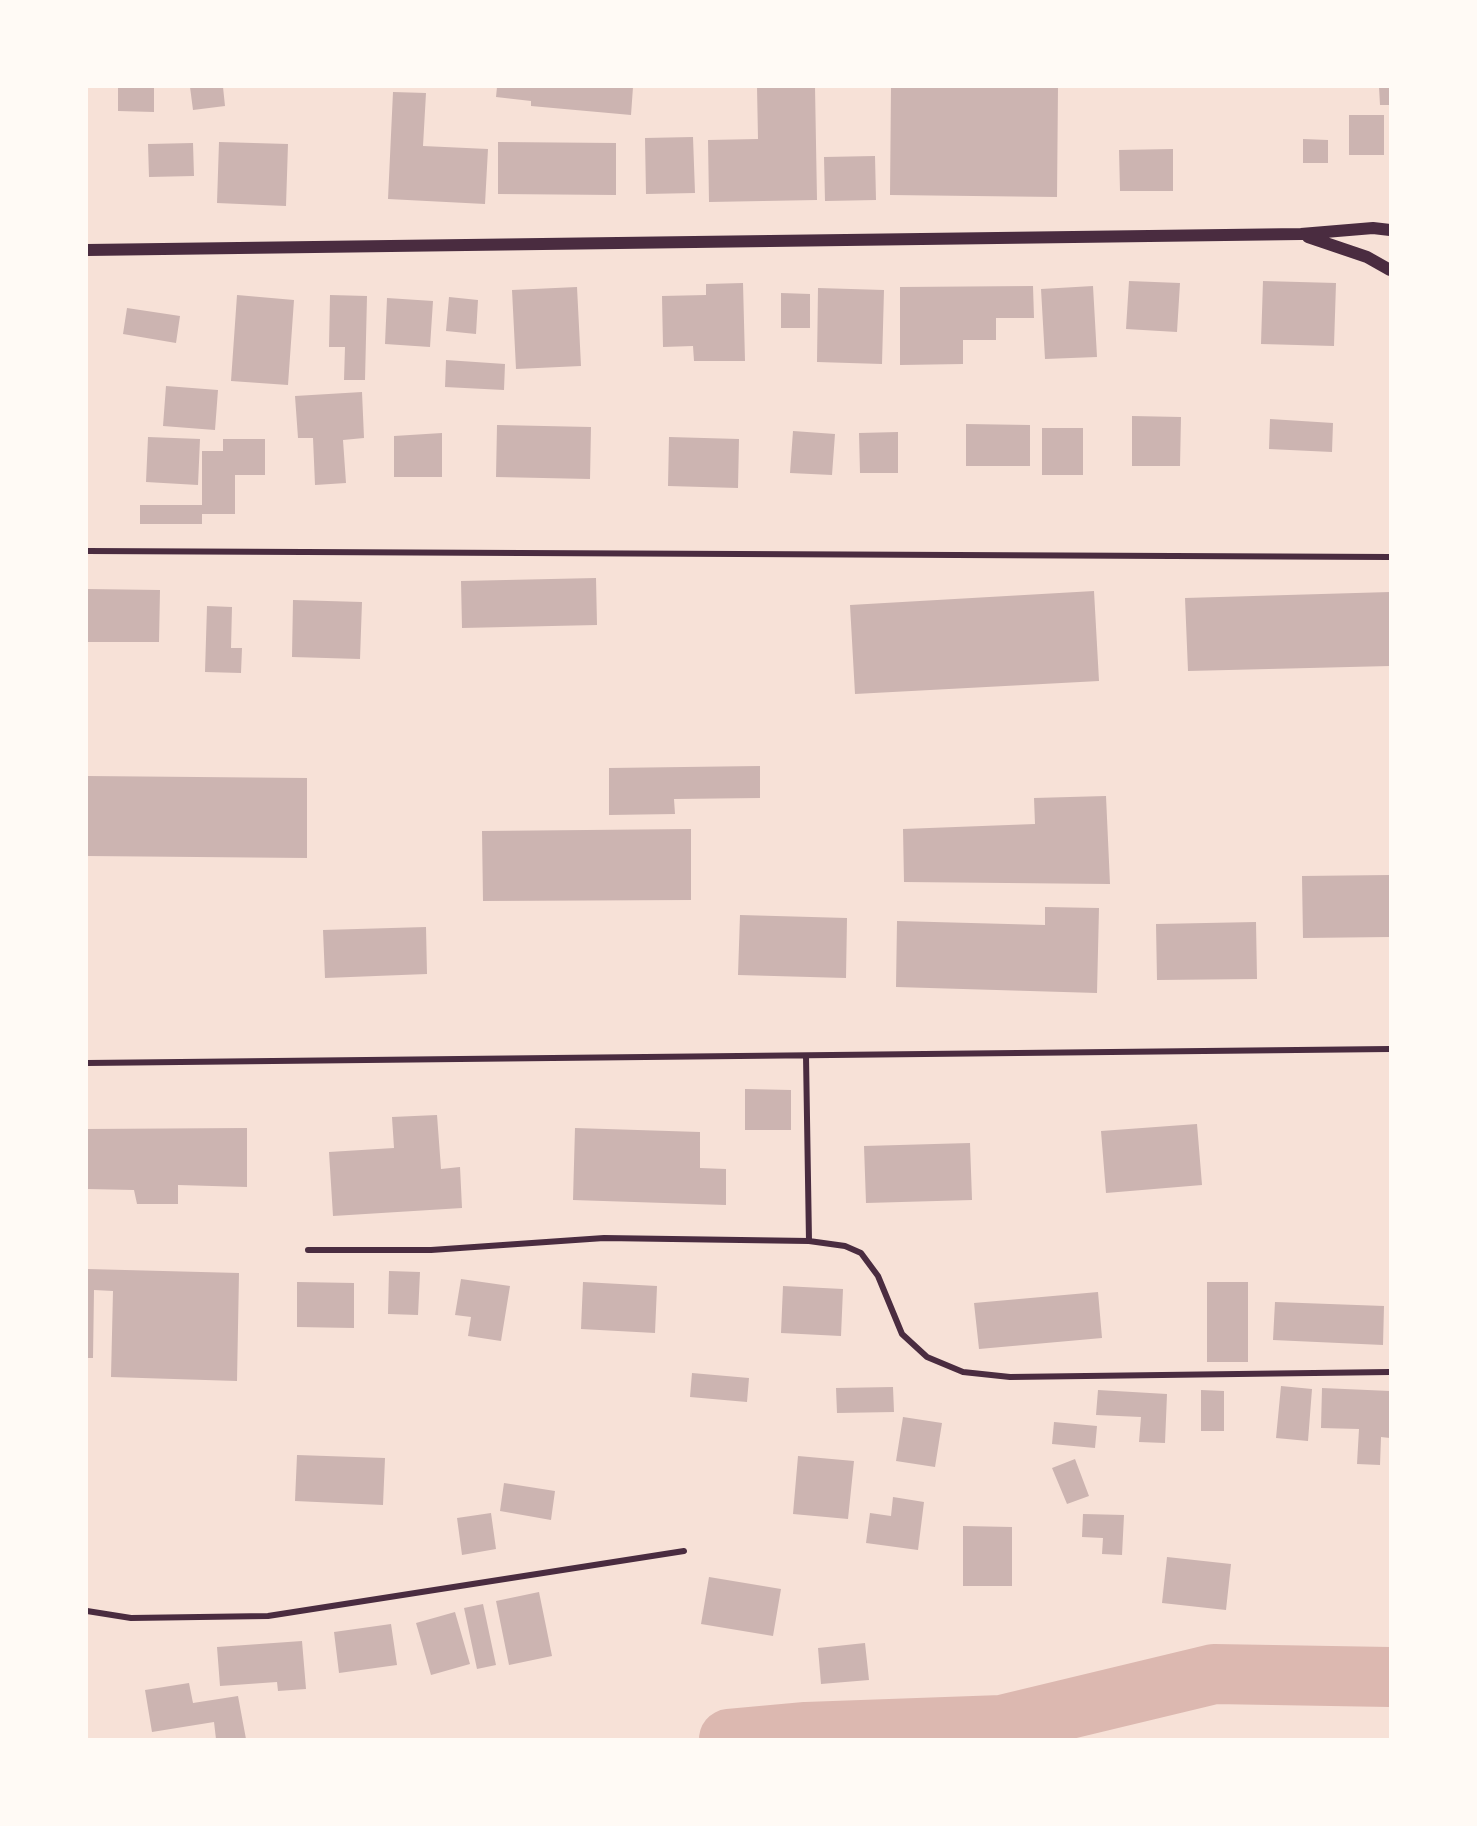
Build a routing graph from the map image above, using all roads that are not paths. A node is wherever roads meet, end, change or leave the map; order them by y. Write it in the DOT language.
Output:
graph roads {
  1 [pos="1390,230"];
  2 [pos="1301,234"];
  3 [pos="87,250"];
  4 [pos="1390,270"];
  5 [pos="87,551"];
  6 [pos="1390,557"];
  7 [pos="1390,1049"];
  8 [pos="806,1056"];
  9 [pos="87,1063"];
  10 [pos="809,1241"];
  11 [pos="308,1250"];
  12 [pos="1390,1372"];
  13 [pos="684,1551"];
  14 [pos="87,1611"];
  1 -- 2 [label="main road"];
  2 -- 3 [label="main road"];
  2 -- 4 [label="main road"];
  5 -- 6 [label="street"];
  7 -- 8 [label="street"];
  8 -- 9 [label="street"];
  8 -- 10 [label="street"];
  10 -- 11 [label="street"];
  10 -- 12 [label="street"];
  13 -- 14 [label="street"];
}
